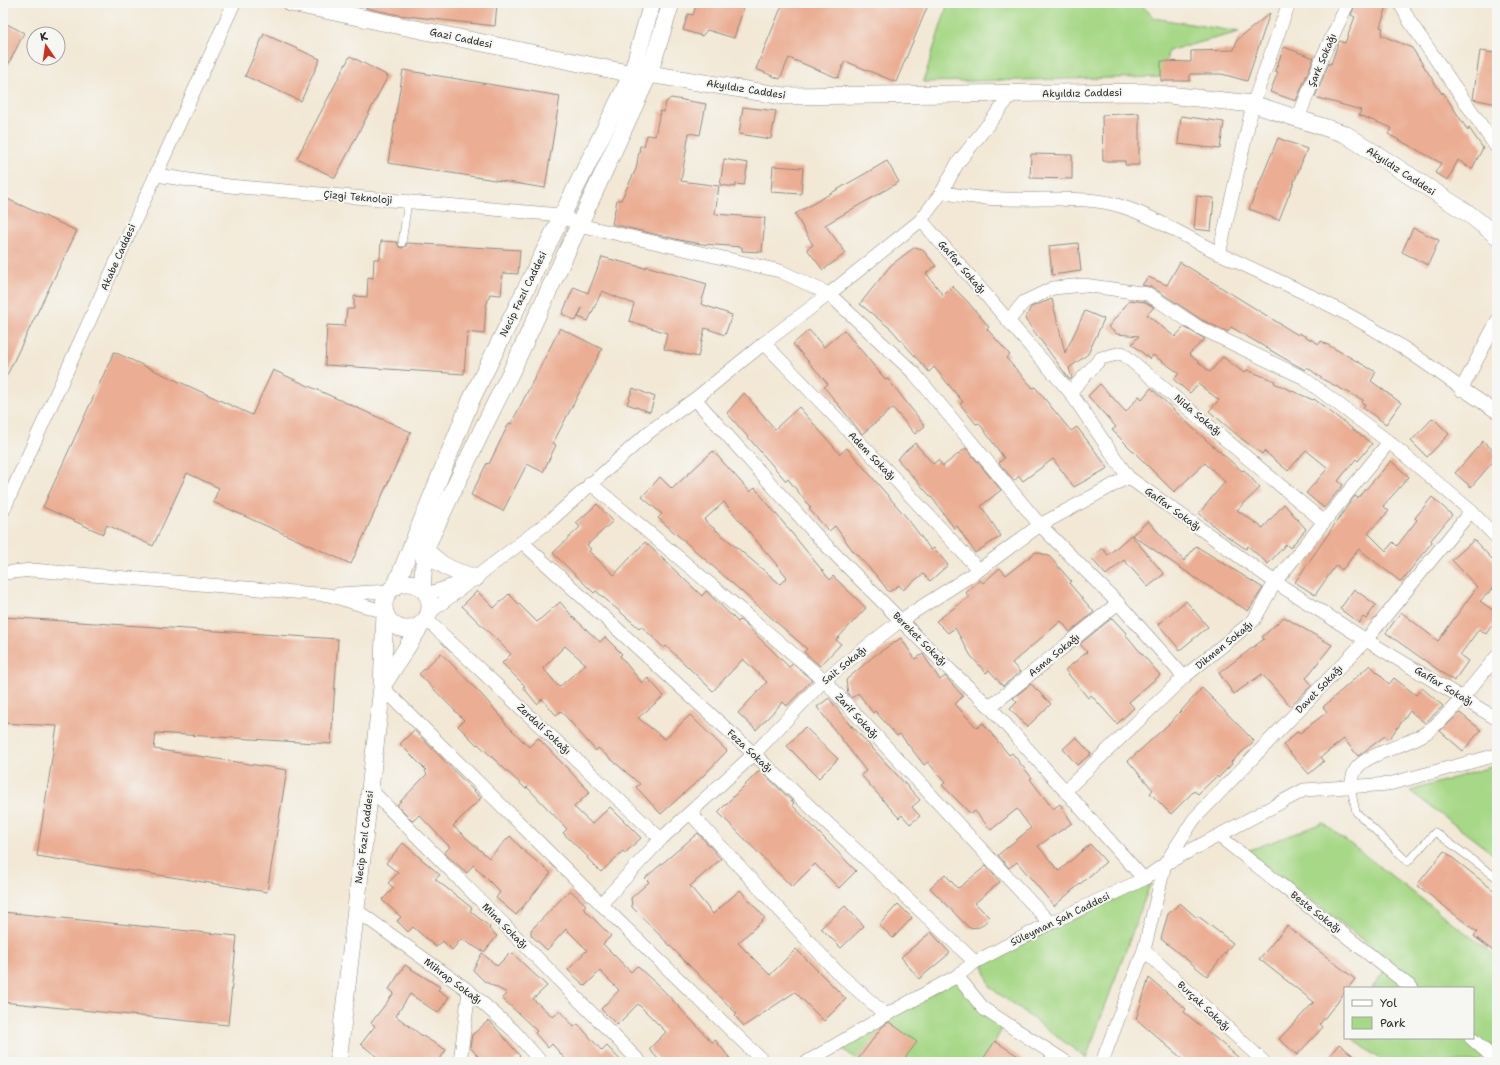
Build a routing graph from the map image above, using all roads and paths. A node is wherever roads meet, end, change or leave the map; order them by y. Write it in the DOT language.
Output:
graph roads {
  1 [pos="234,3"];
  2 [pos="291,3"];
  3 [pos="652,3"];
  4 [pos="671,3"];
  5 [pos="1289,3"];
  6 [pos="1348,3"];
  7 [pos="1400,3"];
  8 [pos="632,74"];
  9 [pos="649,74"];
  10 [pos="1012,94"];
  11 [pos="1253,104"];
  12 [pos="1298,118"];
  13 [pos="1497,148"];
  14 [pos="156,175"];
  15 [pos="942,192"];
  16 [pos="408,201"];
  17 [pos="561,215"];
  18 [pos="921,220"];
  19 [pos="579,225"];
  20 [pos="1497,236"];
  21 [pos="402,242"];
  22 [pos="1219,254"];
  23 [pos="830,294"];
  24 [pos="1009,320"];
  25 [pos="1497,321"];
  26 [pos="764,343"];
  27 [pos="1461,390"];
  28 [pos="1070,392"];
  29 [pos="695,399"];
  30 [pos="1497,412"];
  31 [pos="1389,442"];
  32 [pos="1128,477"];
  33 [pos="590,483"];
  34 [pos="3,511"];
  35 [pos="1471,511"];
  36 [pos="1324,522"];
  37 [pos="1040,525"];
  38 [pos="1497,538"];
  39 [pos="522,542"];
  40 [pos="425,548"];
  41 [pos="979,570"];
  42 [pos="3,573"];
  43 [pos="476,578"];
  44 [pos="1275,582"];
  45 [pos="393,589"];
  46 [pos="424,591"];
  47 [pos="329,595"];
  48 [pos="1118,603"];
  49 [pos="385,612"];
  50 [pos="425,619"];
  51 [pos="901,620"];
  52 [pos="1366,640"];
  53 [pos="1497,656"];
  54 [pos="1184,677"];
  55 [pos="824,680"];
  56 [pos="382,687"];
  57 [pos="1463,697"];
  58 [pos="990,707"];
  59 [pos="1497,719"];
  60 [pos="754,754"];
  61 [pos="1497,755"];
  62 [pos="1351,788"];
  63 [pos="370,789"];
  64 [pos="1066,790"];
  65 [pos="690,813"];
  66 [pos="1219,836"];
  67 [pos="661,840"];
  68 [pos="1165,864"];
  69 [pos="1497,878"];
  70 [pos="1144,879"];
  71 [pos="601,904"];
  72 [pos="356,910"];
  73 [pos="1050,923"];
  74 [pos="1144,950"];
  75 [pos="976,962"];
  76 [pos="958,976"];
  77 [pos="1411,987"];
  78 [pos="469,991"];
  79 [pos="886,1015"];
  80 [pos="1472,1039"];
  81 [pos="1497,1060"];
  82 [pos="338,1062"];
  83 [pos="460,1062"];
  84 [pos="542,1062"];
  85 [pos="640,1062"];
  86 [pos="764,1062"];
  87 [pos="809,1062"];
  88 [pos="1066,1062"];
  89 [pos="1102,1062"];
  90 [pos="1264,1062"];
  1 -- 14 [label="street, Akabe Caddesi"];
  2 -- 8 [label="street, Gazi Caddesi"];
  3 -- 8 [label="street, Necip Fazıl Caddesi"];
  4 -- 9 [label="street, Necip Fazıl Caddesi"];
  5 -- 11 [label="street"];
  6 -- 12 [label="street, Şark Sokağı"];
  7 -- 13 [label="street"];
  8 -- 9 [label="street, Akyıldız Caddesi"];
  8 -- 17 [label="street, Necip Fazıl Caddesi"];
  9 -- 10 [label="street, Akyıldız Caddesi"];
  9 -- 19 [label="street, Necip Fazıl Caddesi"];
  10 -- 11 [label="street, Akyıldız Caddesi"];
  10 -- 15 [label="street"];
  11 -- 12 [label="street, Akyıldız Caddesi"];
  11 -- 22 [label="street"];
  12 -- 20 [label="street, Akyıldız Caddesi"];
  14 -- 16 [label="street, Çizgi Teknoloji"];
  14 -- 34 [label="street, Akabe Caddesi"];
  15 -- 18 [label="street"];
  15 -- 22 [label="street"];
  16 -- 17 [label="street, Çizgi Teknoloji"];
  16 -- 21 [label="lane"];
  17 -- 19 [label="street"];
  17 -- 45 [label="street, Necip Fazıl Caddesi"];
  18 -- 23 [label="street"];
  18 -- 24 [label="street, Gaffar Sokağı"];
  19 -- 23 [label="street"];
  19 -- 40 [label="street, Necip Fazıl Caddesi"];
  22 -- 27 [label="street"];
  23 -- 26 [label="street"];
  23 -- 37 [label="street"];
  24 -- 28 [label="street, Gaffar Sokağı"];
  24 -- 31 [label="street"];
  25 -- 27 [label="street"];
  26 -- 29 [label="street"];
  26 -- 41 [label="street, Adem Sokağı"];
  27 -- 30 [label="street"];
  28 -- 32 [label="street, Gaffar Sokağı"];
  28 -- 36 [label="street, Nida Sokağı"];
  29 -- 33 [label="street"];
  29 -- 51 [label="street, Bereket Sokağı"];
  31 -- 35 [label="street"];
  31 -- 36 [label="street, Dikmen Sokağı"];
  32 -- 37 [label="street, Sait Sokağı"];
  32 -- 44 [label="street, Gaffar Sokağı"];
  33 -- 39 [label="street"];
  33 -- 55 [label="street, Zarif Sokağı"];
  35 -- 38 [label="street"];
  35 -- 52 [label="street, Davet Sokağı"];
  36 -- 44 [label="street, Dikmen Sokağı"];
  37 -- 41 [label="street, Sait Sokağı"];
  37 -- 48 [label="street"];
  39 -- 43 [label="street"];
  39 -- 60 [label="street, Feza Sokağı"];
  40 -- 43 [label="street"];
  40 -- 46 [label="street, Necip Fazıl Caddesi"];
  41 -- 51 [label="street, Sait Sokağı"];
  42 -- 47 [label="street"];
  43 -- 46 [label="street"];
  43 -- 50 [label="street"];
  44 -- 52 [label="street, Gaffar Sokağı"];
  44 -- 54 [label="street, Dikmen Sokağı"];
  45 -- 46 [label="street"];
  45 -- 47 [label="street"];
  45 -- 49 [label="street"];
  46 -- 50 [label="street"];
  47 -- 49 [label="street"];
  48 -- 54 [label="street"];
  48 -- 58 [label="street, Asma Sokağı"];
  49 -- 50 [label="street"];
  49 -- 56 [label="street, Necip Fazıl Caddesi"];
  50 -- 56 [label="street"];
  50 -- 67 [label="street, Zerdali Sokağı"];
  51 -- 55 [label="street, Sait Sokağı"];
  51 -- 58 [label="street, Bereket Sokağı"];
  52 -- 57 [label="street, Gaffar Sokağı"];
  52 -- 68 [label="street, Davet Sokağı"];
  53 -- 57 [label="street"];
  54 -- 64 [label="street, Dikmen Sokağı"];
  55 -- 60 [label="street, Sait Sokağı"];
  55 -- 73 [label="street, Zarif Sokağı"];
  56 -- 63 [label="street, Necip Fazıl Caddesi"];
  56 -- 71 [label="street"];
  57 -- 59 [label="street, Gaffar Sokağı"];
  57 -- 62 [label="street"];
  58 -- 64 [label="street, Bereket Sokağı"];
  60 -- 65 [label="street, Sait Sokağı"];
  60 -- 75 [label="street, Feza Sokağı"];
  61 -- 62 [label="street"];
  62 -- 66 [label="street"];
  62 -- 69 [label="lane"];
  63 -- 72 [label="street, Necip Fazıl Caddesi"];
  63 -- 85 [label="street, Mina Sokağı"];
  64 -- 70 [label="street, Bereket Sokağı"];
  65 -- 67 [label="street, Sait Sokağı"];
  65 -- 79 [label="street"];
  66 -- 68 [label="street"];
  66 -- 77 [label="street, Beste Sokağı"];
  67 -- 71 [label="street, Sait Sokağı"];
  68 -- 70 [label="street, Süleyman Şah Caddesi"];
  68 -- 74 [label="street"];
  70 -- 73 [label="street, Süleyman Şah Caddesi"];
  71 -- 86 [label="street"];
  72 -- 78 [label="street, Mihrap Sokağı"];
  72 -- 82 [label="street, Necip Fazıl Caddesi"];
  73 -- 75 [label="street, Süleyman Şah Caddesi"];
  74 -- 89 [label="street"];
  74 -- 90 [label="street, Burçak Sokağı"];
  75 -- 76 [label="street, Süleyman Şah Caddesi"];
  76 -- 79 [label="street, Süleyman Şah Caddesi"];
  76 -- 88 [label="street"];
  78 -- 83 [label="street"];
  78 -- 84 [label="street, Mihrap Sokağı"];
  79 -- 87 [label="street, Süleyman Şah Caddesi"];
  80 -- 81 [label="street"];
}
